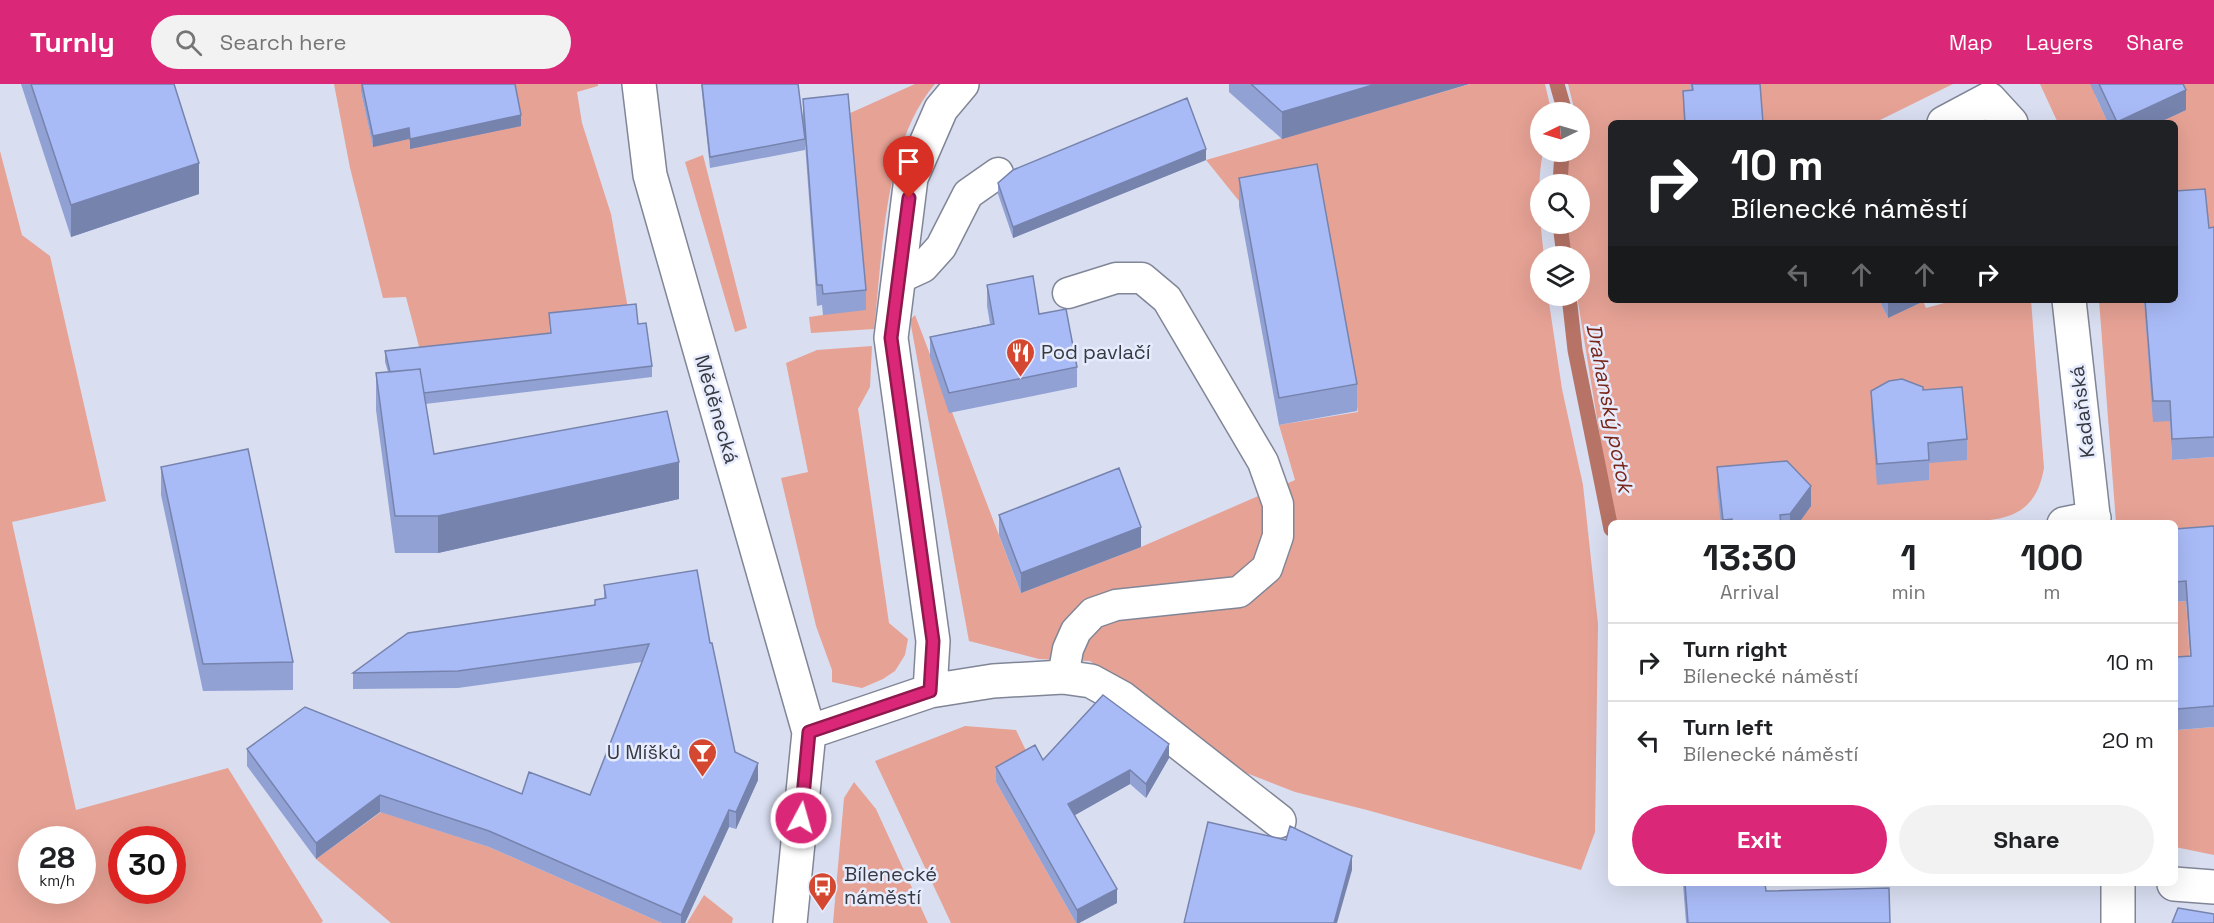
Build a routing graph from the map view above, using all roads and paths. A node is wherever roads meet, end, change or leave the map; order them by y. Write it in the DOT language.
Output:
graph roads {
  1 [pos="639,84"];
  2 [pos="962,84"];
  3 [pos="1950,120"];
  4 [pos="2008,120"];
  5 [pos="998,173"];
  6 [pos="899,278"];
  7 [pos="1068,293"];
  8 [pos="2068,303"];
  9 [pos="2084,520"];
  10 [pos="1063,677"];
  11 [pos="930,691"];
  12 [pos="809,732"];
  13 [pos="1279,821"];
  14 [pos="2178,884"];
  15 [pos="2118,886"];
  16 [pos="2214,887"];
  17 [pos="790,923"];
  18 [pos="2118,923"];
  1 -- 12 [label="street, Měděnecká"];
  2 -- 6 [label="street"];
  3 -- 4 [label="street"];
  5 -- 6 [label="lane"];
  6 -- 11 [label="street"];
  7 -- 10 [label="lane"];
  8 -- 9 [label="street, Kadaňská"];
  10 -- 11 [label="street"];
  10 -- 13 [label="street"];
  11 -- 12 [label="street"];
  12 -- 17 [label="street"];
  14 -- 16 [label="street"];
  15 -- 18 [label="street"];
}
